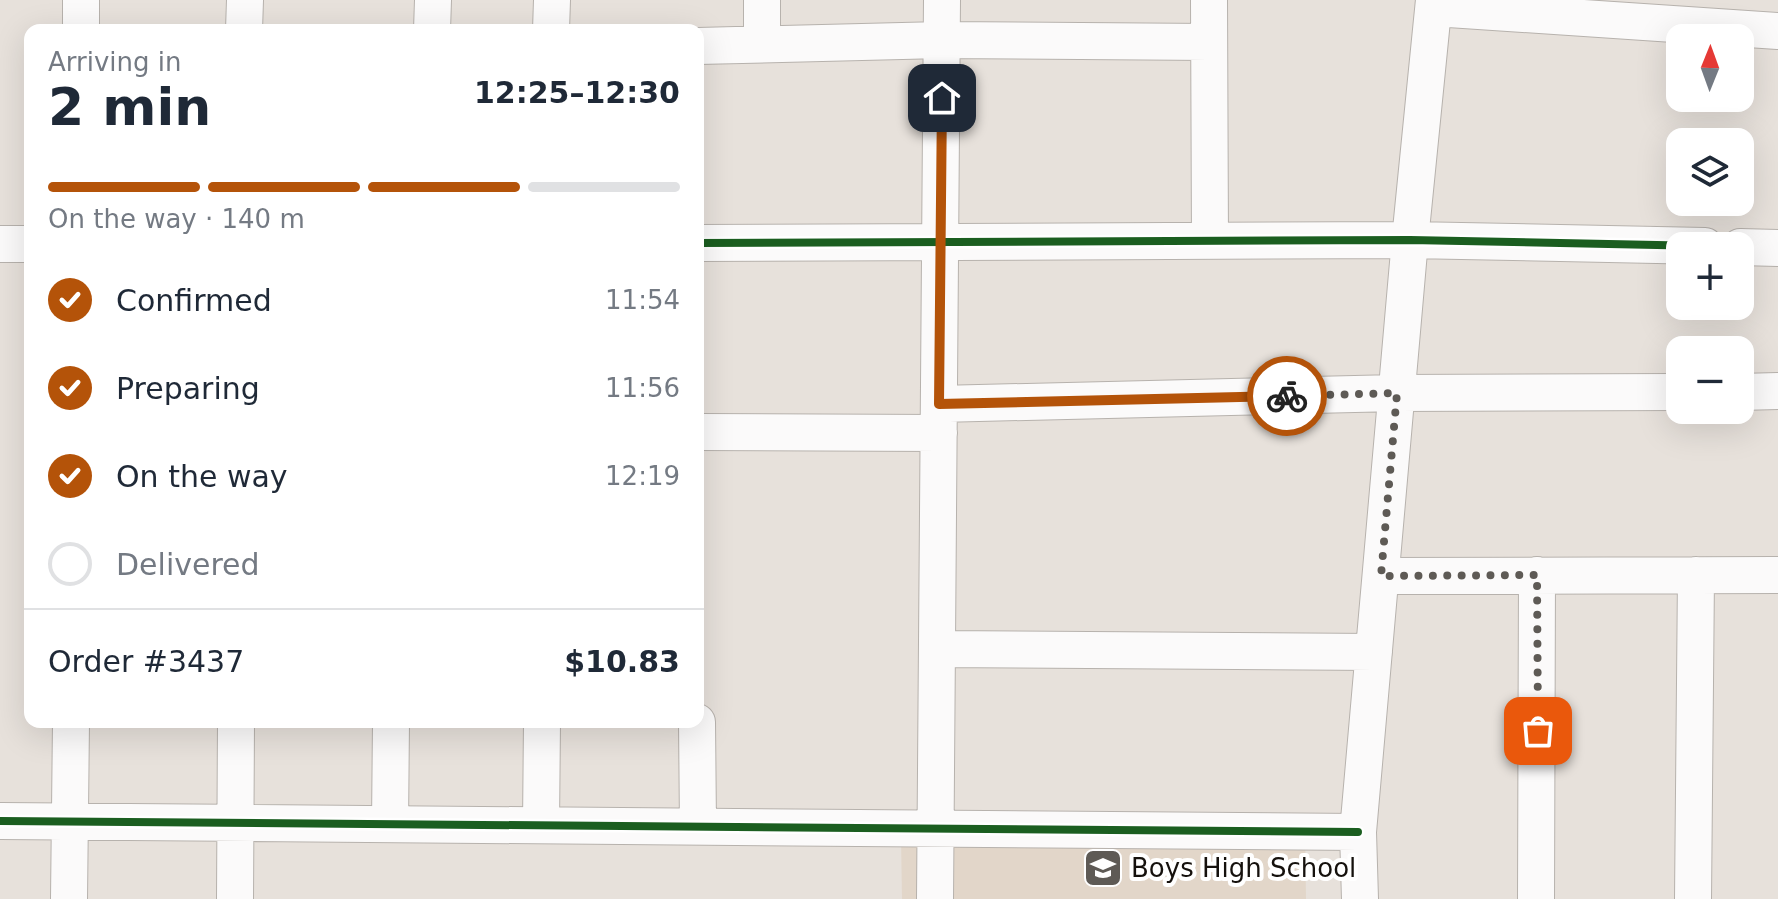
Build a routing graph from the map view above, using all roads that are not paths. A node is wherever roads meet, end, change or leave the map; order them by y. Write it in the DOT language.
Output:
graph roads {
  1 [pos="81,0"];
  2 [pos="245,0"];
  3 [pos="433,0"];
  4 [pos="552,0"];
  5 [pos="762,0"];
  6 [pos="942,0"];
  7 [pos="1209,0"];
  8 [pos="1434,4"];
  9 [pos="1678,12"];
  10 [pos="81,24"];
  11 [pos="244,24"];
  12 [pos="432,24"];
  13 [pos="551,24"];
  14 [pos="1778,31"];
  15 [pos="942,40"];
  16 [pos="1209,42"];
  17 [pos="762,44"];
  18 [pos="704,46"];
  19 [pos="1410,240"];
  20 [pos="1210,241"];
  21 [pos="940,242"];
  22 [pos="704,243"];
  23 [pos="0,244"];
  24 [pos="24,244"];
  25 [pos="1666,245"];
  26 [pos="1754,247"];
  27 [pos="1778,248"];
  28 [pos="1778,391"];
  29 [pos="1666,392"];
  30 [pos="1754,392"];
  31 [pos="1397,393"];
  32 [pos="939,419"];
  33 [pos="704,432"];
  34 [pos="1537,575"];
  35 [pos="1696,575"];
  36 [pos="1778,575"];
  37 [pos="1381,576"];
  38 [pos="937,649"];
  39 [pos="1374,652"];
  40 [pos="71,728"];
  41 [pos="236,728"];
  42 [pos="391,728"];
  43 [pos="542,728"];
  44 [pos="697,728"];
  45 [pos="0,821"];
  46 [pos="70,822"];
  47 [pos="235,822"];
  48 [pos="390,824"];
  49 [pos="541,825"];
  50 [pos="698,826"];
  51 [pos="935,829"];
  52 [pos="1358,832"];
  53 [pos="69,899"];
  54 [pos="235,899"];
  55 [pos="935,899"];
  56 [pos="1360,899"];
  57 [pos="1536,899"];
  58 [pos="1693,899"];
  1 -- 10 [label="street"];
  2 -- 11 [label="street"];
  3 -- 12 [label="street"];
  4 -- 13 [label="street"];
  5 -- 17 [label="street"];
  6 -- 15 [label="street"];
  7 -- 16 [label="street"];
  8 -- 9 [label="street"];
  8 -- 19 [label="street"];
  9 -- 14 [label="street"];
  15 -- 16 [label="street"];
  15 -- 17 [label="street"];
  15 -- 21 [label="street"];
  16 -- 20 [label="street"];
  17 -- 18 [label="street"];
  19 -- 20 [label="street"];
  19 -- 25 [label="street"];
  19 -- 31 [label="street"];
  20 -- 21 [label="street"];
  21 -- 22 [label="street"];
  21 -- 32 [label="street"];
  23 -- 24 [label="street"];
  26 -- 27 [label="street"];
  28 -- 30 [label="street"];
  29 -- 31 [label="street"];
  31 -- 32 [label="street"];
  31 -- 37 [label="street"];
  32 -- 33 [label="street"];
  32 -- 38 [label="street"];
  34 -- 35 [label="street"];
  34 -- 37 [label="street"];
  34 -- 57 [label="street"];
  35 -- 36 [label="street"];
  35 -- 58 [label="street"];
  37 -- 39 [label="street"];
  38 -- 39 [label="street"];
  38 -- 51 [label="street"];
  39 -- 52 [label="street"];
  40 -- 46 [label="street"];
  41 -- 47 [label="street"];
  42 -- 48 [label="street"];
  43 -- 49 [label="street"];
  44 -- 50 [label="street"];
  45 -- 46 [label="street"];
  46 -- 47 [label="street"];
  46 -- 53 [label="street"];
  47 -- 48 [label="street"];
  47 -- 54 [label="street"];
  48 -- 49 [label="street"];
  49 -- 50 [label="street"];
  50 -- 51 [label="street"];
  51 -- 52 [label="street"];
  51 -- 55 [label="street"];
  52 -- 56 [label="street"];
}
